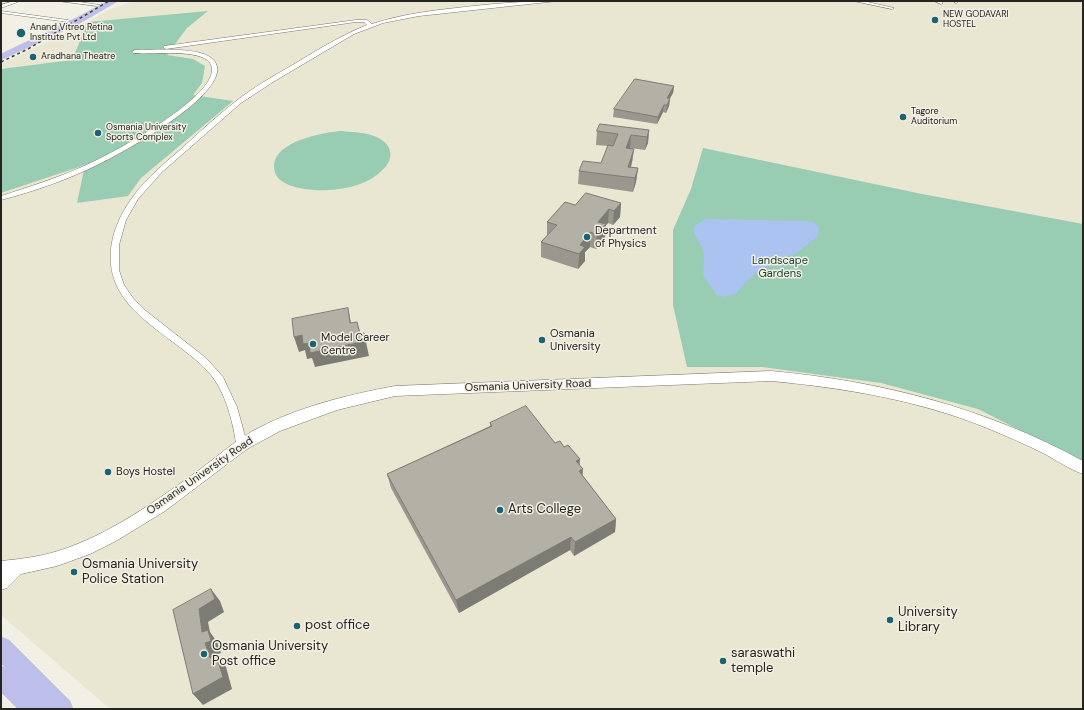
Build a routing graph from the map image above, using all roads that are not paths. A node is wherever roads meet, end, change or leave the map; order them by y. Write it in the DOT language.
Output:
graph roads {
  1 [pos="18,1"];
  2 [pos="60,1"];
  3 [pos="114,1"];
  4 [pos="555,1"];
  5 [pos="856,1"];
  6 [pos="101,3"];
  7 [pos="1,8"];
  8 [pos="892,8"];
  9 [pos="1,12"];
  10 [pos="403,18"];
  11 [pos="361,20"];
  12 [pos="67,23"];
  13 [pos="370,26"];
  14 [pos="1,51"];
  15 [pos="1,56"];
  16 [pos="1,60"];
  17 [pos="1,198"];
  18 [pos="242,445"];
  19 [pos="1083,468"];
  20 [pos="9,568"];
  21 [pos="1,582"];
  22 [pos="1,648"];
  23 [pos="1,677"];
  24 [pos="34,709"];
  25 [pos="62,709"];
  1 -- 7 [label="street"];
  2 -- 6 [label="street"];
  3 -- 12 [label="main road"];
  4 -- 10 [label="street"];
  5 -- 8 [label="street"];
  6 -- 12 [label="main road"];
  9 -- 12 [label="street"];
  10 -- 11 [label="street"];
  10 -- 13 [label="street"];
  11 -- 13 [label="street"];
  11 -- 17 [label="street"];
  12 -- 14 [label="main road"];
  12 -- 15 [label="main road"];
  12 -- 16 [label="main road"];
  13 -- 18 [label="street"];
  18 -- 19 [label="main road, Osmania University Road"];
  18 -- 20 [label="main road, Osmania University Road"];
  20 -- 21 [label="main road"];
  22 -- 25 [label="main road"];
  23 -- 24 [label="main road"];
}
